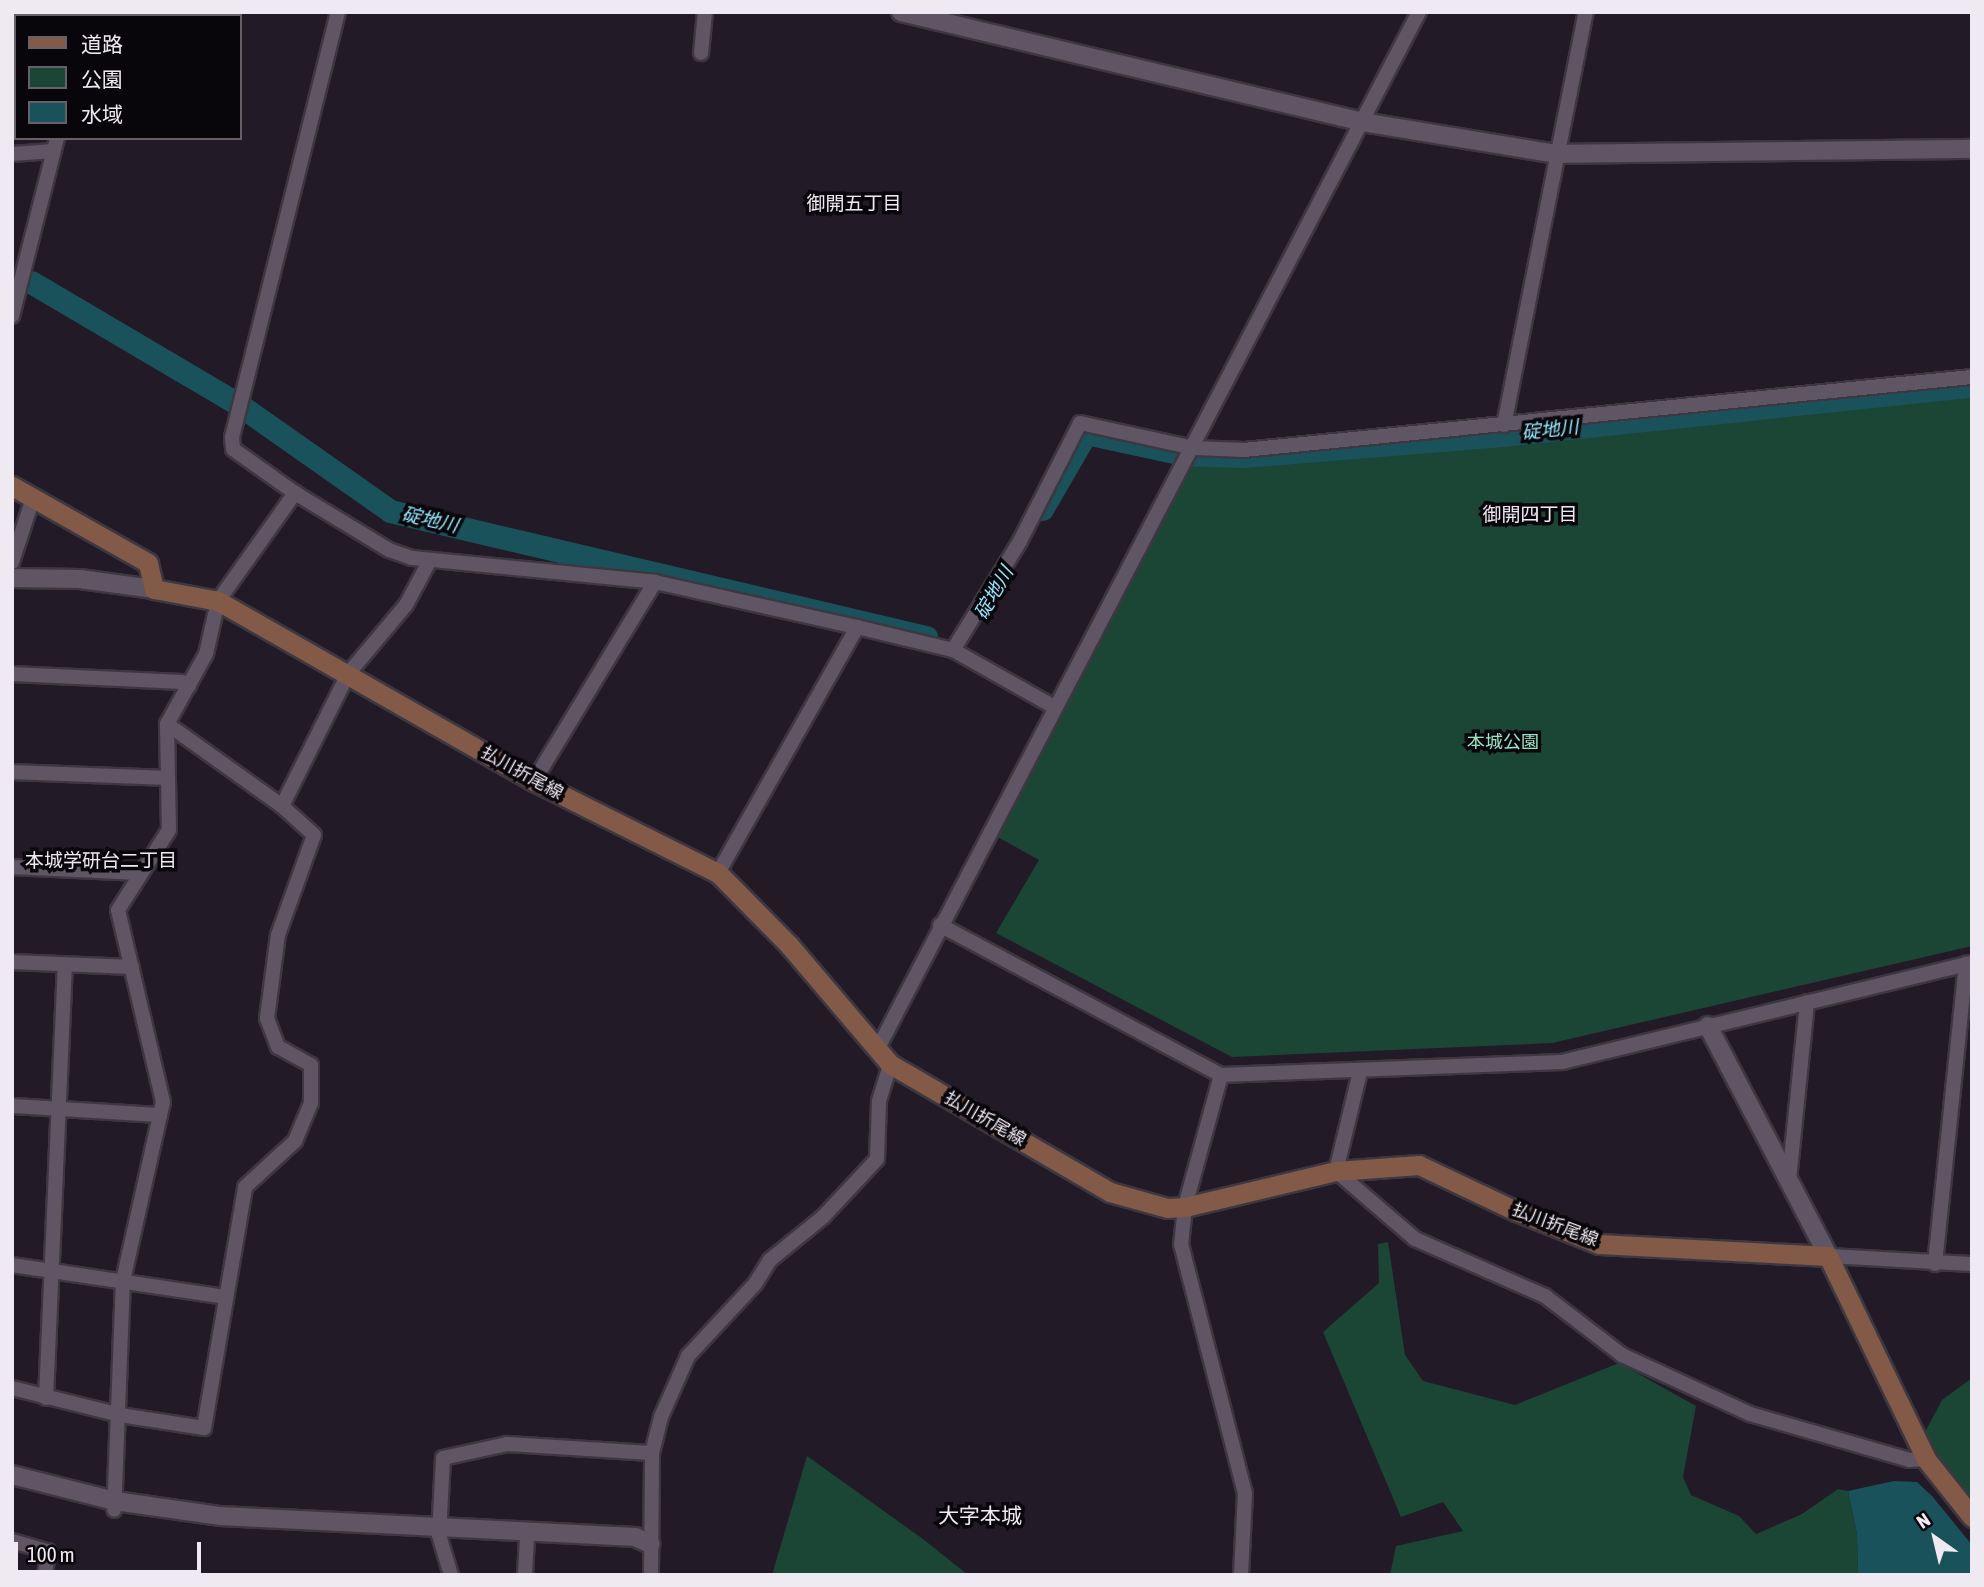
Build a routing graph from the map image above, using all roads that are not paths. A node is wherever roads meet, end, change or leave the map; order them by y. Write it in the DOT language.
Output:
graph roads {
  1 [pos="338,12"];
  2 [pos="705,12"];
  3 [pos="901,12"];
  4 [pos="1419,12"];
  5 [pos="1586,12"];
  6 [pos="701,53"];
  7 [pos="1363,122"];
  8 [pos="55,144"];
  9 [pos="1972,149"];
  10 [pos="12,154"];
  11 [pos="1557,154"];
  12 [pos="15,290"];
  13 [pos="12,316"];
  14 [pos="1972,377"];
  15 [pos="1504,425"];
  16 [pos="1194,448"];
  17 [pos="12,486"];
  18 [pos="295,493"];
  19 [pos="33,498"];
  20 [pos="12,562"];
  21 [pos="429,562"];
  22 [pos="12,578"];
  23 [pos="655,582"];
  24 [pos="154,589"];
  25 [pos="218,601"];
  26 [pos="857,627"];
  27 [pos="953,650"];
  28 [pos="12,674"];
  29 [pos="348,674"];
  30 [pos="189,686"];
  31 [pos="1054,706"];
  32 [pos="167,724"];
  33 [pos="12,772"];
  34 [pos="169,778"];
  35 [pos="534,781"];
  36 [pos="282,806"];
  37 [pos="12,867"];
  38 [pos="139,873"];
  39 [pos="718,873"];
  40 [pos="940,925"];
  41 [pos="12,962"];
  42 [pos="1969,964"];
  43 [pos="65,966"];
  44 [pos="132,967"];
  45 [pos="1807,1002"];
  46 [pos="1708,1026"];
  47 [pos="884,1057"];
  48 [pos="1360,1072"];
  49 [pos="1221,1075"];
  50 [pos="12,1106"];
  51 [pos="59,1109"];
  52 [pos="160,1115"];
  53 [pos="1336,1171"];
  54 [pos="1789,1180"];
  55 [pos="1185,1207"];
  56 [pos="1828,1256"];
  57 [pos="1935,1264"];
  58 [pos="1972,1264"];
  59 [pos="12,1265"];
  60 [pos="52,1271"];
  61 [pos="124,1280"];
  62 [pos="225,1297"];
  63 [pos="12,1388"];
  64 [pos="46,1398"];
  65 [pos="120,1415"];
  66 [pos="652,1452"];
  67 [pos="1926,1459"];
  68 [pos="12,1475"];
  69 [pos="12,1488"];
  70 [pos="114,1505"];
  71 [pos="1972,1517"];
  72 [pos="439,1531"];
  73 [pos="527,1540"];
  74 [pos="12,1541"];
  75 [pos="651,1544"];
  76 [pos="45,1575"];
  77 [pos="452,1575"];
  78 [pos="525,1575"];
  79 [pos="651,1575"];
  80 [pos="1241,1575"];
  1 -- 18 [label="street"];
  2 -- 6 [label="street"];
  3 -- 7 [label="street"];
  4 -- 7 [label="street"];
  5 -- 11 [label="street"];
  7 -- 11 [label="street"];
  7 -- 16 [label="street"];
  8 -- 10 [label="street"];
  8 -- 12 [label="street"];
  9 -- 11 [label="street"];
  11 -- 15 [label="street"];
  12 -- 13 [label="street"];
  14 -- 15 [label="street"];
  15 -- 16 [label="street"];
  16 -- 27 [label="street"];
  16 -- 31 [label="street"];
  17 -- 19 [label="main road"];
  18 -- 21 [label="street"];
  18 -- 25 [label="street"];
  19 -- 20 [label="street"];
  19 -- 24 [label="main road"];
  21 -- 23 [label="street"];
  21 -- 29 [label="street"];
  22 -- 24 [label="street"];
  23 -- 26 [label="street"];
  23 -- 35 [label="street"];
  24 -- 25 [label="main road, 払川折尾線"];
  25 -- 29 [label="main road, 払川折尾線"];
  25 -- 30 [label="street"];
  26 -- 27 [label="street"];
  26 -- 39 [label="street"];
  27 -- 31 [label="street"];
  28 -- 30 [label="street"];
  29 -- 35 [label="main road, 払川折尾線"];
  29 -- 36 [label="street"];
  30 -- 32 [label="street"];
  31 -- 40 [label="street"];
  32 -- 34 [label="street"];
  32 -- 36 [label="street"];
  33 -- 34 [label="street"];
  34 -- 38 [label="street"];
  35 -- 39 [label="main road, 払川折尾線"];
  36 -- 62 [label="street"];
  37 -- 38 [label="street"];
  38 -- 44 [label="street"];
  39 -- 47 [label="main road, 払川折尾線"];
  40 -- 47 [label="street"];
  40 -- 49 [label="street"];
  41 -- 43 [label="street"];
  42 -- 45 [label="street"];
  42 -- 57 [label="street"];
  43 -- 44 [label="street"];
  43 -- 51 [label="street"];
  44 -- 52 [label="street"];
  45 -- 46 [label="street"];
  45 -- 54 [label="street"];
  46 -- 48 [label="street"];
  46 -- 54 [label="street"];
  47 -- 55 [label="main road, 払川折尾線"];
  47 -- 66 [label="street"];
  48 -- 49 [label="street"];
  48 -- 53 [label="street"];
  49 -- 55 [label="street"];
  50 -- 51 [label="street"];
  51 -- 52 [label="street"];
  51 -- 60 [label="street"];
  52 -- 61 [label="street"];
  53 -- 55 [label="main road, 払川折尾線"];
  53 -- 56 [label="main road, 払川折尾線"];
  53 -- 67 [label="street"];
  54 -- 56 [label="street"];
  55 -- 80 [label="street"];
  56 -- 57 [label="street"];
  56 -- 67 [label="main road"];
  57 -- 58 [label="street"];
  59 -- 60 [label="street"];
  60 -- 61 [label="street"];
  60 -- 64 [label="street"];
  61 -- 62 [label="street"];
  61 -- 65 [label="street"];
  62 -- 65 [label="street"];
  63 -- 64 [label="street"];
  64 -- 65 [label="street"];
  65 -- 70 [label="street"];
  66 -- 72 [label="street"];
  66 -- 75 [label="street"];
  67 -- 71 [label="main road"];
  68 -- 70 [label="street"];
  69 -- 70 [label="street"];
  70 -- 72 [label="street"];
  72 -- 73 [label="street"];
  72 -- 75 [label="street"];
  72 -- 77 [label="street"];
  73 -- 75 [label="street"];
  73 -- 78 [label="street"];
  74 -- 76 [label="street"];
  75 -- 79 [label="street"];
}
